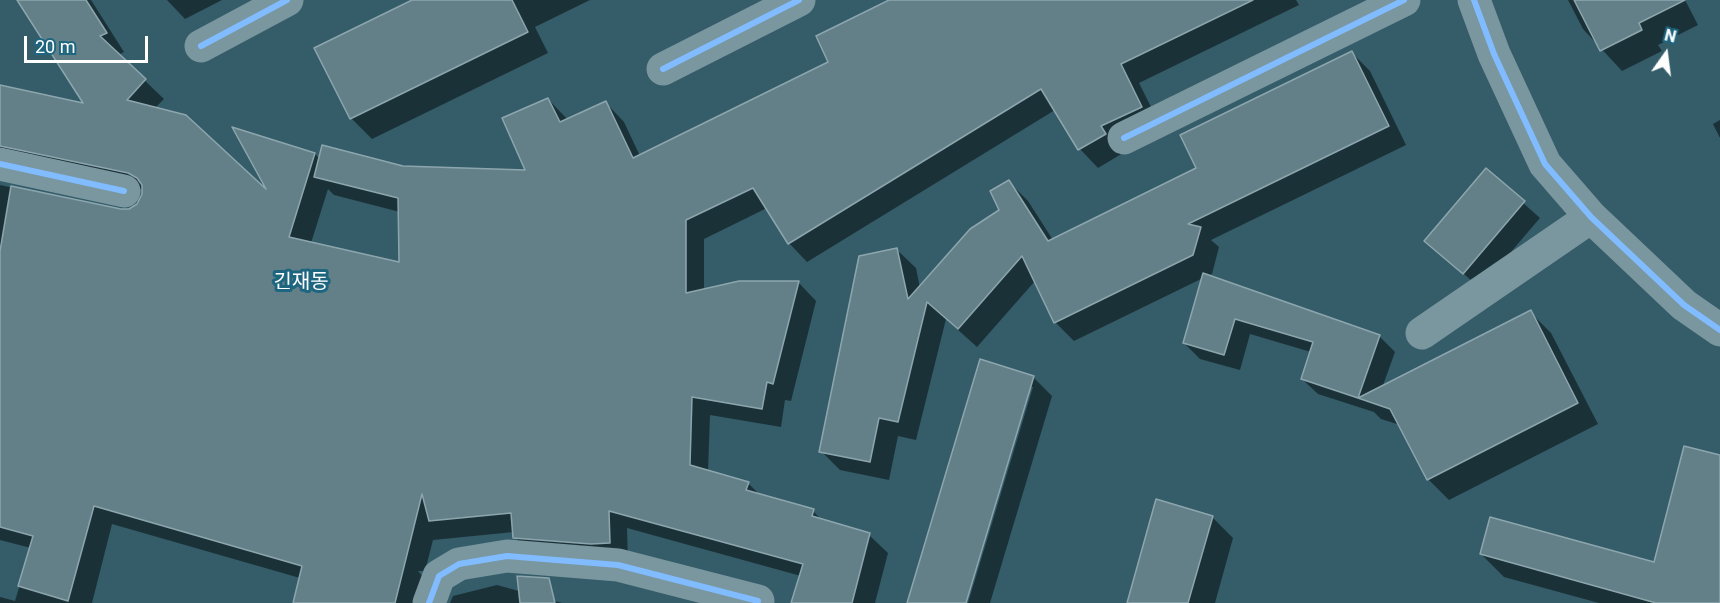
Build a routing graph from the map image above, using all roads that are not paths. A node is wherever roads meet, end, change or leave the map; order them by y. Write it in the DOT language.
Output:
graph roads {
  1 [pos="287,0"];
  2 [pos="799,0"];
  3 [pos="1404,0"];
  4 [pos="1474,0"];
  5 [pos="201,46"];
  6 [pos="663,69"];
  7 [pos="1124,138"];
  8 [pos="0,164"];
  9 [pos="124,191"];
  10 [pos="1591,217"];
  11 [pos="1720,330"];
  12 [pos="1422,333"];
  13 [pos="758,601"];
  14 [pos="429,603"];
  1 -- 5 [label="street"];
  2 -- 6 [label="street"];
  3 -- 7 [label="street"];
  4 -- 10 [label="street"];
  8 -- 9 [label="street"];
  10 -- 11 [label="street"];
  10 -- 12 [label="street"];
  13 -- 14 [label="street"];
}
